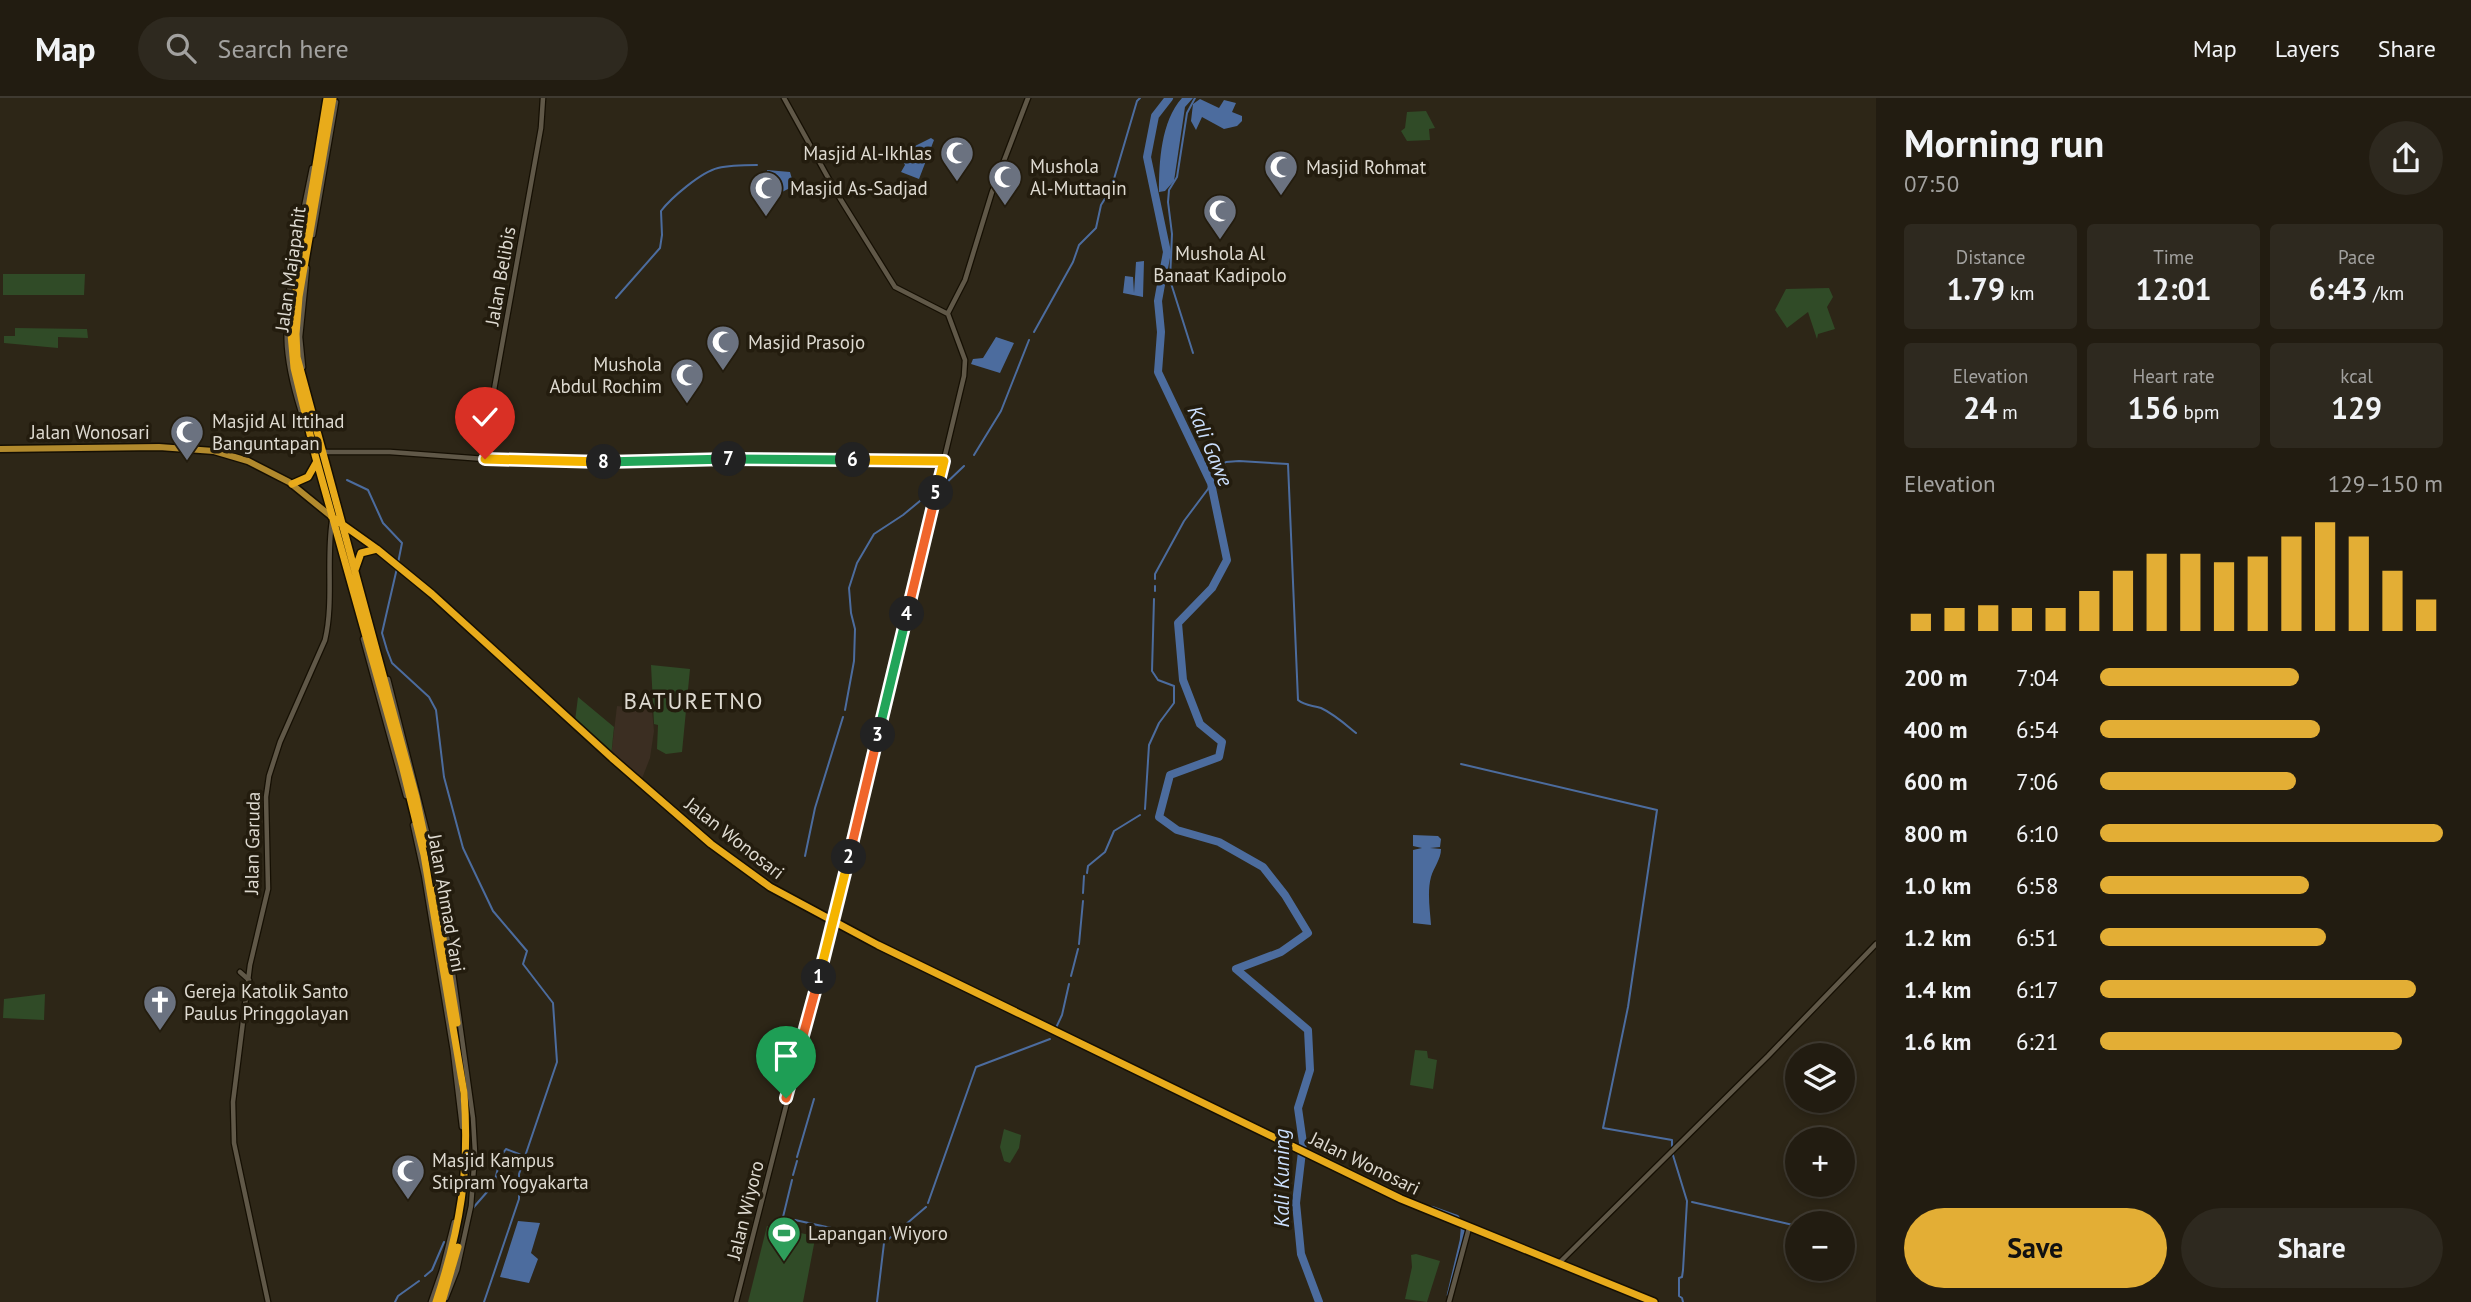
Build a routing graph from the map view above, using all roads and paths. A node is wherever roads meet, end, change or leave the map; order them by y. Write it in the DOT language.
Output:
graph roads {
  1 [pos="325,98"];
  2 [pos="334,98"];
  3 [pos="543,98"];
  4 [pos="784,98"];
  5 [pos="1028,98"];
  6 [pos="316,158"];
  7 [pos="307,229"];
  8 [pos="948,314"];
  9 [pos="312,427"];
  10 [pos="0,449"];
  11 [pos="323,452"];
  12 [pos="485,459"];
  13 [pos="317,461"];
  14 [pos="944,461"];
  15 [pos="292,484"];
  16 [pos="332,517"];
  17 [pos="343,524"];
  18 [pos="377,549"];
  19 [pos="355,572"];
  20 [pos="357,592"];
  21 [pos="413,816"];
  22 [pos="833,922"];
  23 [pos="1876,944"];
  24 [pos="240,972"];
  25 [pos="248,979"];
  26 [pos="1463,1226"];
  27 [pos="1558,1264"];
  28 [pos="268,1302"];
  29 [pos="431,1302"];
  30 [pos="436,1302"];
  31 [pos="443,1302"];
  32 [pos="736,1302"];
  33 [pos="1449,1302"];
  34 [pos="1654,1302"];
  1 -- 6 [label="highway, Jalan Majapahit"];
  2 -- 7 [label="highway, Jalan Majapahit"];
  2 -- 9 [label="street"];
  3 -- 12 [label="street, Jalan Belibis"];
  4 -- 8 [label="street"];
  5 -- 8 [label="street"];
  6 -- 7 [label="highway, Jalan Majapahit"];
  6 -- 9 [label="street"];
  7 -- 9 [label="highway, Jalan Majapahit"];
  8 -- 14 [label="street, Jalan Wiyoro"];
  9 -- 11 [label="highway, Jalan Majapahit"];
  9 -- 13 [label="highway, Jalan Majapahit"];
  10 -- 15 [label="main road, Jalan Wonosari"];
  11 -- 12 [label="street"];
  11 -- 17 [label="highway, Jalan Majapahit"];
  12 -- 14 [label="street"];
  13 -- 15 [label="highway"];
  13 -- 16 [label="highway, Jalan Majapahit"];
  14 -- 22 [label="street, Jalan Wiyoro"];
  15 -- 16 [label="main road, Jalan Wonosari"];
  16 -- 17 [label="highway, Jalan Wonosari"];
  16 -- 20 [label="highway, Jalan Ahmad Yani"];
  16 -- 25 [label="street, Jalan Garuda"];
  17 -- 18 [label="highway, Jalan Wonosari"];
  17 -- 19 [label="highway, Jalan Ahmad Yani"];
  18 -- 19 [label="highway"];
  18 -- 22 [label="highway, Jalan Wonosari"];
  19 -- 20 [label="highway, Jalan Ahmad Yani"];
  20 -- 21 [label="highway, Jalan Ahmad Yani"];
  20 -- 31 [label="highway, Jalan Ahmad Yani"];
  21 -- 29 [label="street"];
  21 -- 30 [label="highway, Jalan Ahmad Yani"];
  22 -- 26 [label="highway, Jalan Wonosari"];
  22 -- 32 [label="street, Jalan Wiyoro"];
  23 -- 27 [label="street"];
  24 -- 25 [label="street"];
  25 -- 28 [label="street, Jalan Garuda"];
  26 -- 27 [label="highway, Jalan Wonosari"];
  26 -- 33 [label="street"];
  27 -- 34 [label="highway, Jalan Wonosari"];
}
